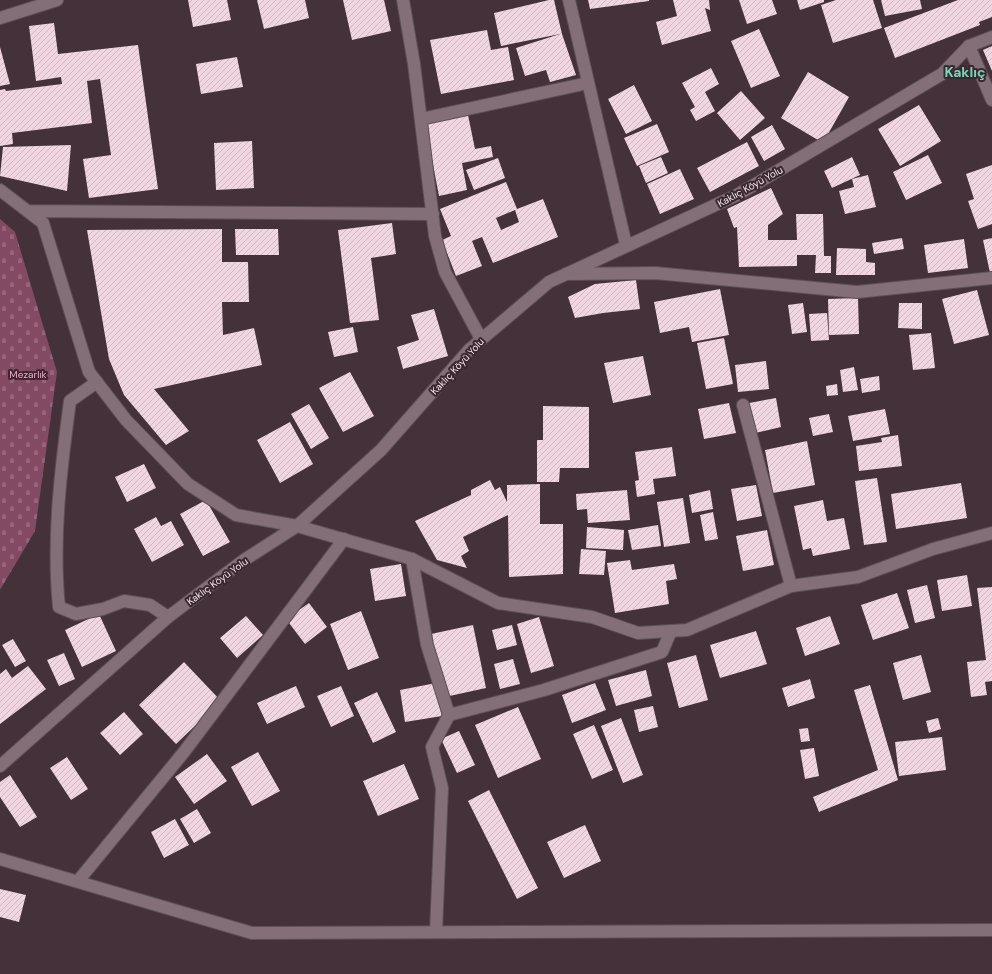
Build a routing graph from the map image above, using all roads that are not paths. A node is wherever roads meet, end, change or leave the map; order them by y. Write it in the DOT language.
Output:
graph roads {
  1 [pos="57,0"];
  2 [pos="403,0"];
  3 [pos="569,0"];
  4 [pos="0,18"];
  5 [pos="992,37"];
  6 [pos="969,46"];
  7 [pos="588,83"];
  8 [pos="992,100"];
  9 [pos="421,119"];
  10 [pos="0,190"];
  11 [pos="28,211"];
  12 [pos="433,214"];
  13 [pos="626,245"];
  14 [pos="566,274"];
  15 [pos="992,278"];
  16 [pos="481,339"];
  17 [pos="97,382"];
  18 [pos="743,405"];
  19 [pos="297,526"];
  20 [pos="992,533"];
  21 [pos="344,539"];
  22 [pos="412,559"];
  23 [pos="791,586"];
  24 [pos="168,617"];
  25 [pos="671,631"];
  26 [pos="449,715"];
  27 [pos="0,766"];
  28 [pos="0,859"];
  29 [pos="78,882"];
  30 [pos="992,930"];
  31 [pos="436,932"];
  1 -- 4 [label="street"];
  2 -- 9 [label="street"];
  3 -- 7 [label="street"];
  5 -- 6 [label="street, Kaklıç Köyü Yolu"];
  6 -- 8 [label="street"];
  6 -- 13 [label="street, Kaklıç Köyü Yolu"];
  7 -- 9 [label="street"];
  7 -- 13 [label="street"];
  9 -- 12 [label="street"];
  10 -- 11 [label="street"];
  11 -- 12 [label="street"];
  11 -- 17 [label="street"];
  12 -- 16 [label="street"];
  13 -- 14 [label="street, Kaklıç Köyü Yolu"];
  14 -- 15 [label="street"];
  14 -- 16 [label="street, Kaklıç Köyü Yolu"];
  16 -- 19 [label="street, Kaklıç Köyü Yolu"];
  17 -- 19 [label="street"];
  17 -- 24 [label="street"];
  18 -- 23 [label="street"];
  19 -- 21 [label="street"];
  19 -- 24 [label="street, Kaklıç Köyü Yolu"];
  20 -- 23 [label="street"];
  21 -- 22 [label="street"];
  21 -- 29 [label="street"];
  22 -- 25 [label="street"];
  22 -- 26 [label="street"];
  23 -- 25 [label="street"];
  24 -- 27 [label="street, Kaklıç Köyü Yolu"];
  25 -- 26 [label="street"];
  26 -- 31 [label="street"];
  28 -- 29 [label="street"];
  29 -- 31 [label="street"];
  30 -- 31 [label="street"];
}
